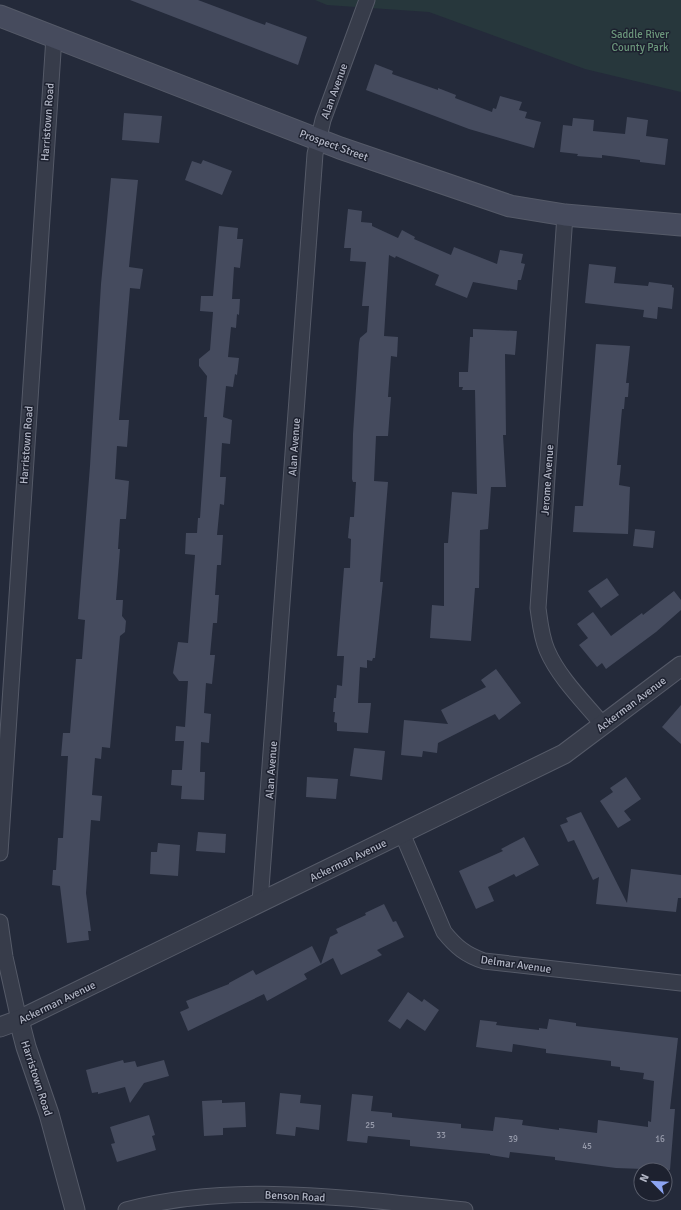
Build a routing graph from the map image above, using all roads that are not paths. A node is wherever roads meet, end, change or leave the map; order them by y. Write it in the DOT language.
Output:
graph roads {
  1 [pos="367,0"];
  2 [pos="0,16"];
  3 [pos="54,38"];
  4 [pos="319,139"];
  5 [pos="565,215"];
  6 [pos="681,225"];
  7 [pos="681,666"];
  8 [pos="603,725"];
  9 [pos="402,833"];
  10 [pos="0,853"];
  11 [pos="260,902"];
  12 [pos="0,922"];
  13 [pos="681,983"];
  14 [pos="20,1020"];
  15 [pos="0,1027"];
  16 [pos="376,1206"];
  17 [pos="75,1210"];
  18 [pos="126,1210"];
  19 [pos="465,1210"];
  1 -- 4 [label="street, Alan Avenue"];
  2 -- 3 [label="main road, Prospect Street"];
  3 -- 4 [label="main road, Prospect Street"];
  3 -- 10 [label="street, Harristown Road"];
  4 -- 5 [label="main road, Prospect Street"];
  4 -- 11 [label="street, Alan Avenue"];
  5 -- 6 [label="main road, Prospect Street"];
  5 -- 8 [label="street, Jerome Avenue"];
  7 -- 8 [label="street, Ackerman Avenue"];
  8 -- 9 [label="street, Ackerman Avenue"];
  9 -- 11 [label="street, Ackerman Avenue"];
  9 -- 13 [label="street, Delmar Avenue"];
  11 -- 14 [label="street, Ackerman Avenue"];
  12 -- 14 [label="street, Harristown Road"];
  14 -- 15 [label="street, Ackerman Avenue"];
  14 -- 17 [label="street, Harristown Road"];
  16 -- 18 [label="street, Benson Road"];
  16 -- 19 [label="street, Benson Road"];
}
